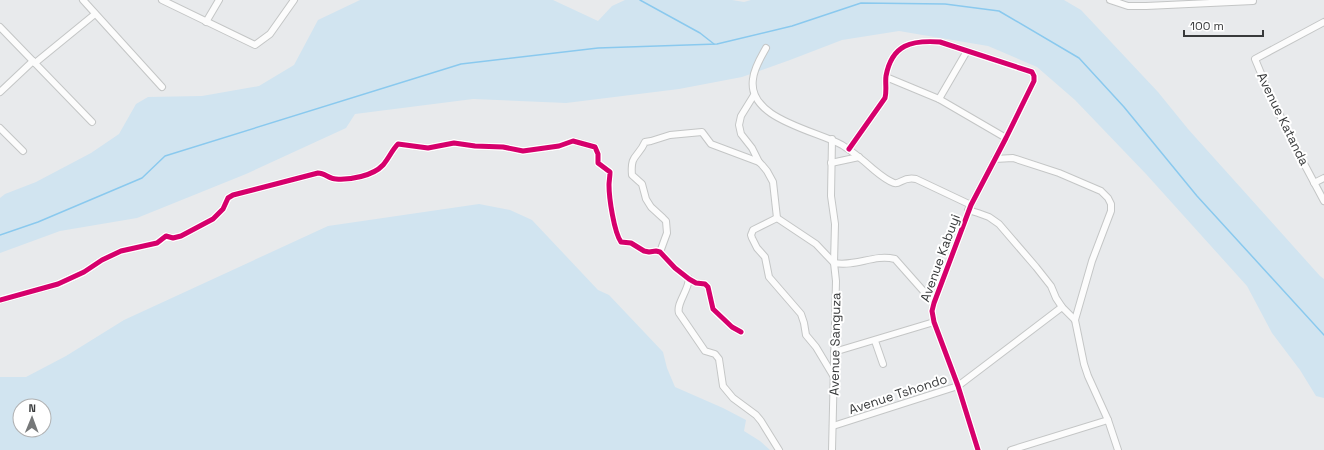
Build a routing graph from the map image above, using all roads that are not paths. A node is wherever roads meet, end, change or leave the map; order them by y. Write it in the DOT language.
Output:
graph roads {
  1 [pos="83,0"];
  2 [pos="162,0"];
  3 [pos="219,0"];
  4 [pos="294,0"];
  5 [pos="1110,0"];
  6 [pos="1253,1"];
  7 [pos="1146,3"];
  8 [pos="95,14"];
  9 [pos="206,22"];
  10 [pos="1324,22"];
  11 [pos="0,27"];
  12 [pos="766,48"];
  13 [pos="967,51"];
  14 [pos="34,62"];
  15 [pos="886,77"];
  16 [pos="162,87"];
  17 [pos="0,92"];
  18 [pos="754,95"];
  19 [pos="939,99"];
  20 [pos="92,122"];
  21 [pos="0,128"];
  22 [pos="1006,138"];
  23 [pos="832,139"];
  24 [pos="850,150"];
  25 [pos="23,151"];
  26 [pos="858,157"];
  27 [pos="995,159"];
  28 [pos="758,162"];
  29 [pos="831,163"];
  30 [pos="1324,178"];
  31 [pos="1314,183"];
  32 [pos="1324,201"];
  33 [pos="969,208"];
  34 [pos="776,218"];
  35 [pos="660,252"];
  36 [pos="834,263"];
  37 [pos="689,280"];
  38 [pos="0,300"];
  39 [pos="934,303"];
  40 [pos="1062,307"];
  41 [pos="1075,320"];
  42 [pos="934,322"];
  43 [pos="741,332"];
  44 [pos="875,341"];
  45 [pos="834,352"];
  46 [pos="883,364"];
  47 [pos="834,377"];
  48 [pos="958,386"];
  49 [pos="1108,420"];
  50 [pos="833,426"];
  51 [pos="779,450"];
  52 [pos="832,450"];
  53 [pos="978,450"];
  54 [pos="1011,450"];
  55 [pos="1118,450"];
  1 -- 8 [label="street"];
  2 -- 9 [label="street"];
  3 -- 9 [label="street"];
  4 -- 9 [label="street"];
  5 -- 7 [label="street"];
  6 -- 7 [label="street"];
  8 -- 14 [label="street"];
  8 -- 16 [label="street"];
  10 -- 31 [label="street, Avenue Katanda"];
  11 -- 14 [label="street"];
  12 -- 18 [label="street"];
  13 -- 15 [label="street"];
  13 -- 19 [label="street"];
  13 -- 22 [label="street, Avenue Kabuyi"];
  14 -- 17 [label="street"];
  14 -- 20 [label="street"];
  15 -- 19 [label="street"];
  15 -- 24 [label="street"];
  18 -- 23 [label="street"];
  18 -- 28 [label="street"];
  19 -- 22 [label="street"];
  21 -- 25 [label="street"];
  22 -- 27 [label="street, Avenue Kabuyi"];
  23 -- 24 [label="street"];
  23 -- 29 [label="street, Avenue Sanguza"];
  24 -- 26 [label="street"];
  26 -- 29 [label="street"];
  26 -- 33 [label="street"];
  27 -- 33 [label="street, Avenue Kabuyi"];
  27 -- 41 [label="street"];
  28 -- 34 [label="street"];
  28 -- 35 [label="street"];
  29 -- 36 [label="street, Avenue Sanguza"];
  30 -- 31 [label="street"];
  31 -- 32 [label="street, Avenue Katanda"];
  33 -- 39 [label="street, Avenue Kabuyi"];
  33 -- 40 [label="street"];
  34 -- 36 [label="street"];
  34 -- 47 [label="street"];
  35 -- 37 [label="street"];
  35 -- 38 [label="street"];
  36 -- 39 [label="street"];
  36 -- 45 [label="street, Avenue Sanguza"];
  37 -- 43 [label="street"];
  37 -- 51 [label="street"];
  39 -- 42 [label="street, Avenue Kabuyi"];
  40 -- 41 [label="street"];
  40 -- 48 [label="street, Avenue Tshondo"];
  41 -- 49 [label="street"];
  42 -- 44 [label="street"];
  42 -- 48 [label="street, Avenue Kabuyi"];
  44 -- 45 [label="street"];
  44 -- 46 [label="street"];
  45 -- 47 [label="street, Avenue Sanguza"];
  47 -- 50 [label="street, Avenue Sanguza"];
  48 -- 50 [label="street, Avenue Tshondo"];
  48 -- 53 [label="street, Avenue Kabuyi"];
  49 -- 54 [label="street"];
  49 -- 55 [label="street"];
  50 -- 52 [label="street, Avenue Sanguza"];
}
